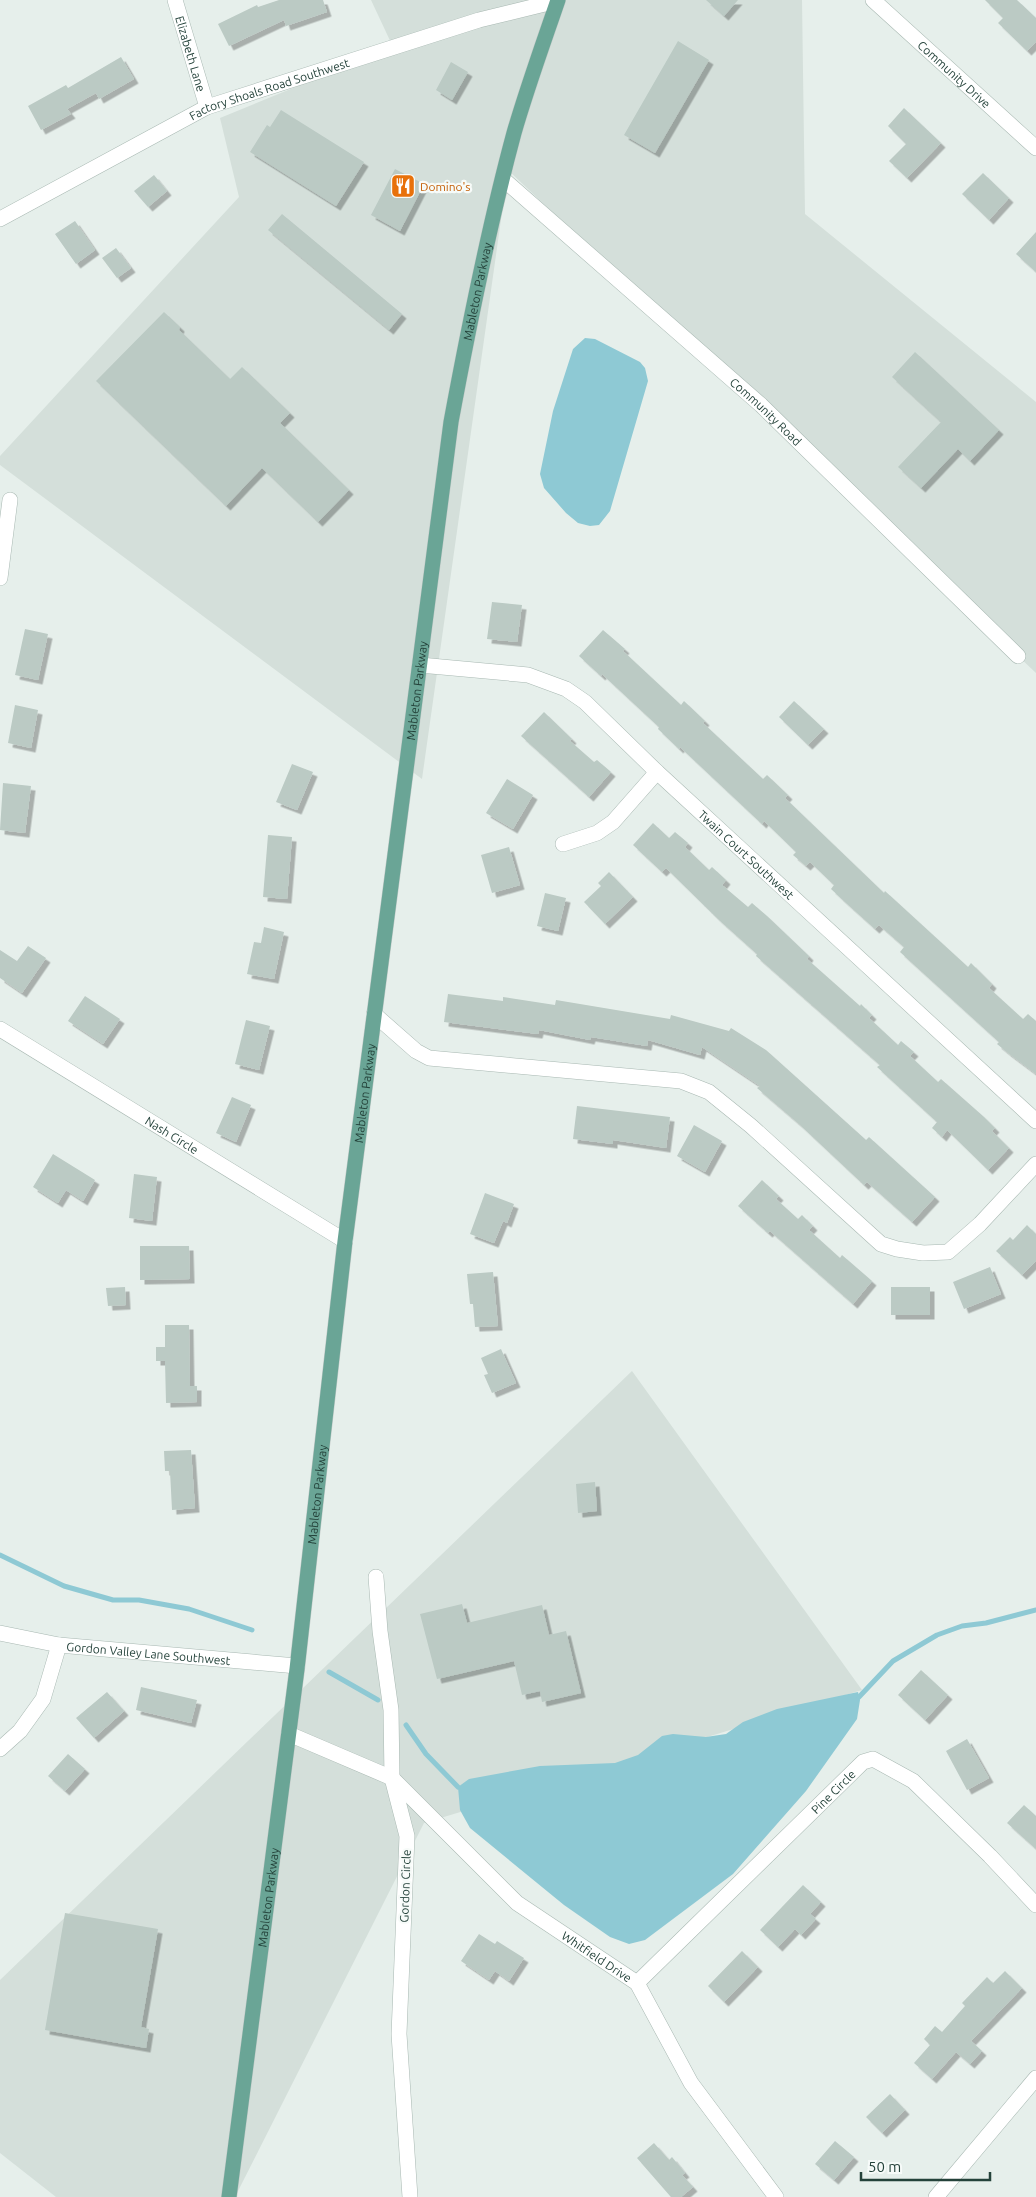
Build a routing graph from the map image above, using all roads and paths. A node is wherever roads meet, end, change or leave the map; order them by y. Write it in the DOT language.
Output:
graph roads {
  1 [pos="175,0"];
  2 [pos="874,0"];
  3 [pos="557,1"];
  4 [pos="207,107"];
  5 [pos="1036,148"];
  6 [pos="503,179"];
  7 [pos="0,220"];
  8 [pos="10,500"];
  9 [pos="0,578"];
  10 [pos="1018,656"];
  11 [pos="420,665"];
  12 [pos="657,772"];
  13 [pos="563,844"];
  14 [pos="374,1014"];
  15 [pos="0,1029"];
  16 [pos="1036,1121"];
  17 [pos="1036,1164"];
  18 [pos="346,1241"];
  19 [pos="376,1577"];
  20 [pos="0,1633"];
  21 [pos="59,1645"];
  22 [pos="297,1666"];
  23 [pos="289,1734"];
  24 [pos="0,1749"];
  25 [pos="392,1778"];
  26 [pos="1036,1905"];
  27 [pos="637,1983"];
  28 [pos="1036,2078"];
  29 [pos="229,2197"];
  30 [pos="410,2197"];
  31 [pos="776,2197"];
  32 [pos="936,2197"];
  1 -- 4 [label="street, Elizabeth Lane"];
  2 -- 5 [label="street, Community Drive"];
  3 -- 4 [label="street, Factory Shoals Road Southwest"];
  3 -- 6 [label="main road, Mableton Parkway"];
  4 -- 7 [label="street, Factory Shoals Road Southwest"];
  6 -- 10 [label="street, Community Road"];
  6 -- 11 [label="main road, Mableton Parkway"];
  8 -- 9 [label="street"];
  11 -- 12 [label="street, Twain Court Southwest"];
  11 -- 14 [label="main road, Mableton Parkway"];
  12 -- 13 [label="street"];
  12 -- 16 [label="street, Twain Court Southwest"];
  14 -- 17 [label="street"];
  14 -- 18 [label="main road, Mableton Parkway"];
  15 -- 18 [label="street, Nash Circle"];
  18 -- 22 [label="main road, Mableton Parkway"];
  19 -- 25 [label="street, Gordon Circle"];
  20 -- 21 [label="street, Gordon Valley Lane Southwest"];
  21 -- 22 [label="street, Gordon Valley Lane Southwest"];
  21 -- 24 [label="street"];
  22 -- 23 [label="main road, Mableton Parkway"];
  23 -- 25 [label="street"];
  23 -- 29 [label="main road, Mableton Parkway"];
  25 -- 27 [label="street, Whitfield Drive"];
  25 -- 30 [label="street, Gordon Circle"];
  26 -- 27 [label="street, Pine Circle"];
  27 -- 31 [label="street, Whitfield Drive"];
  28 -- 32 [label="street"];
}
